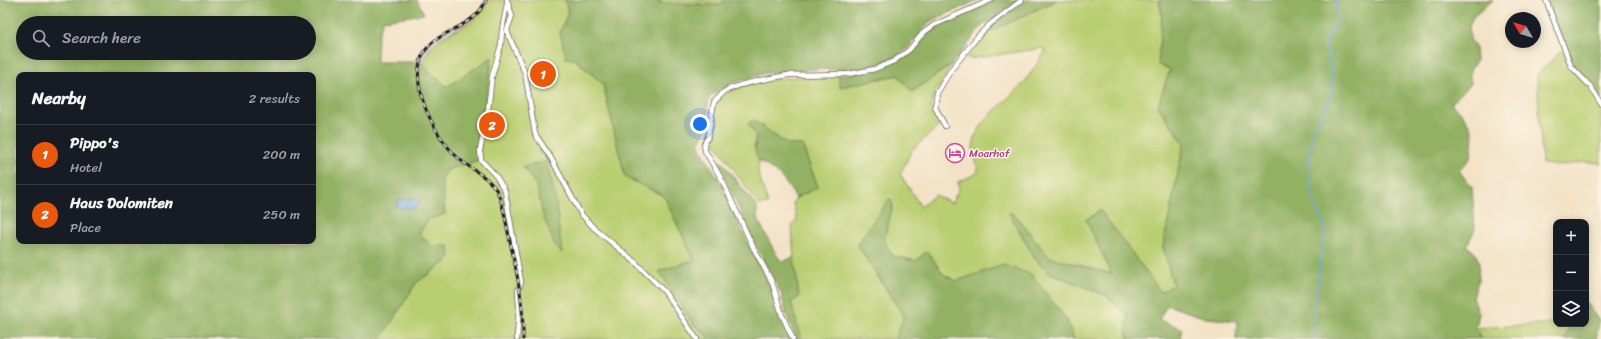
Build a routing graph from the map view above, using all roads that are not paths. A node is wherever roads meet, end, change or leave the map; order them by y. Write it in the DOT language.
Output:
graph roads {
  1 [pos="990,0"];
  2 [pos="1022,0"];
  3 [pos="1546,0"];
  4 [pos="507,2"];
  5 [pos="1601,104"];
  6 [pos="945,126"];
  7 [pos="517,339"];
  8 [pos="697,339"];
  9 [pos="793,339"];
  1 -- 9 [label="street"];
  2 -- 6 [label="street"];
  3 -- 5 [label="street"];
  4 -- 7 [label="street"];
  4 -- 8 [label="street"];
}
